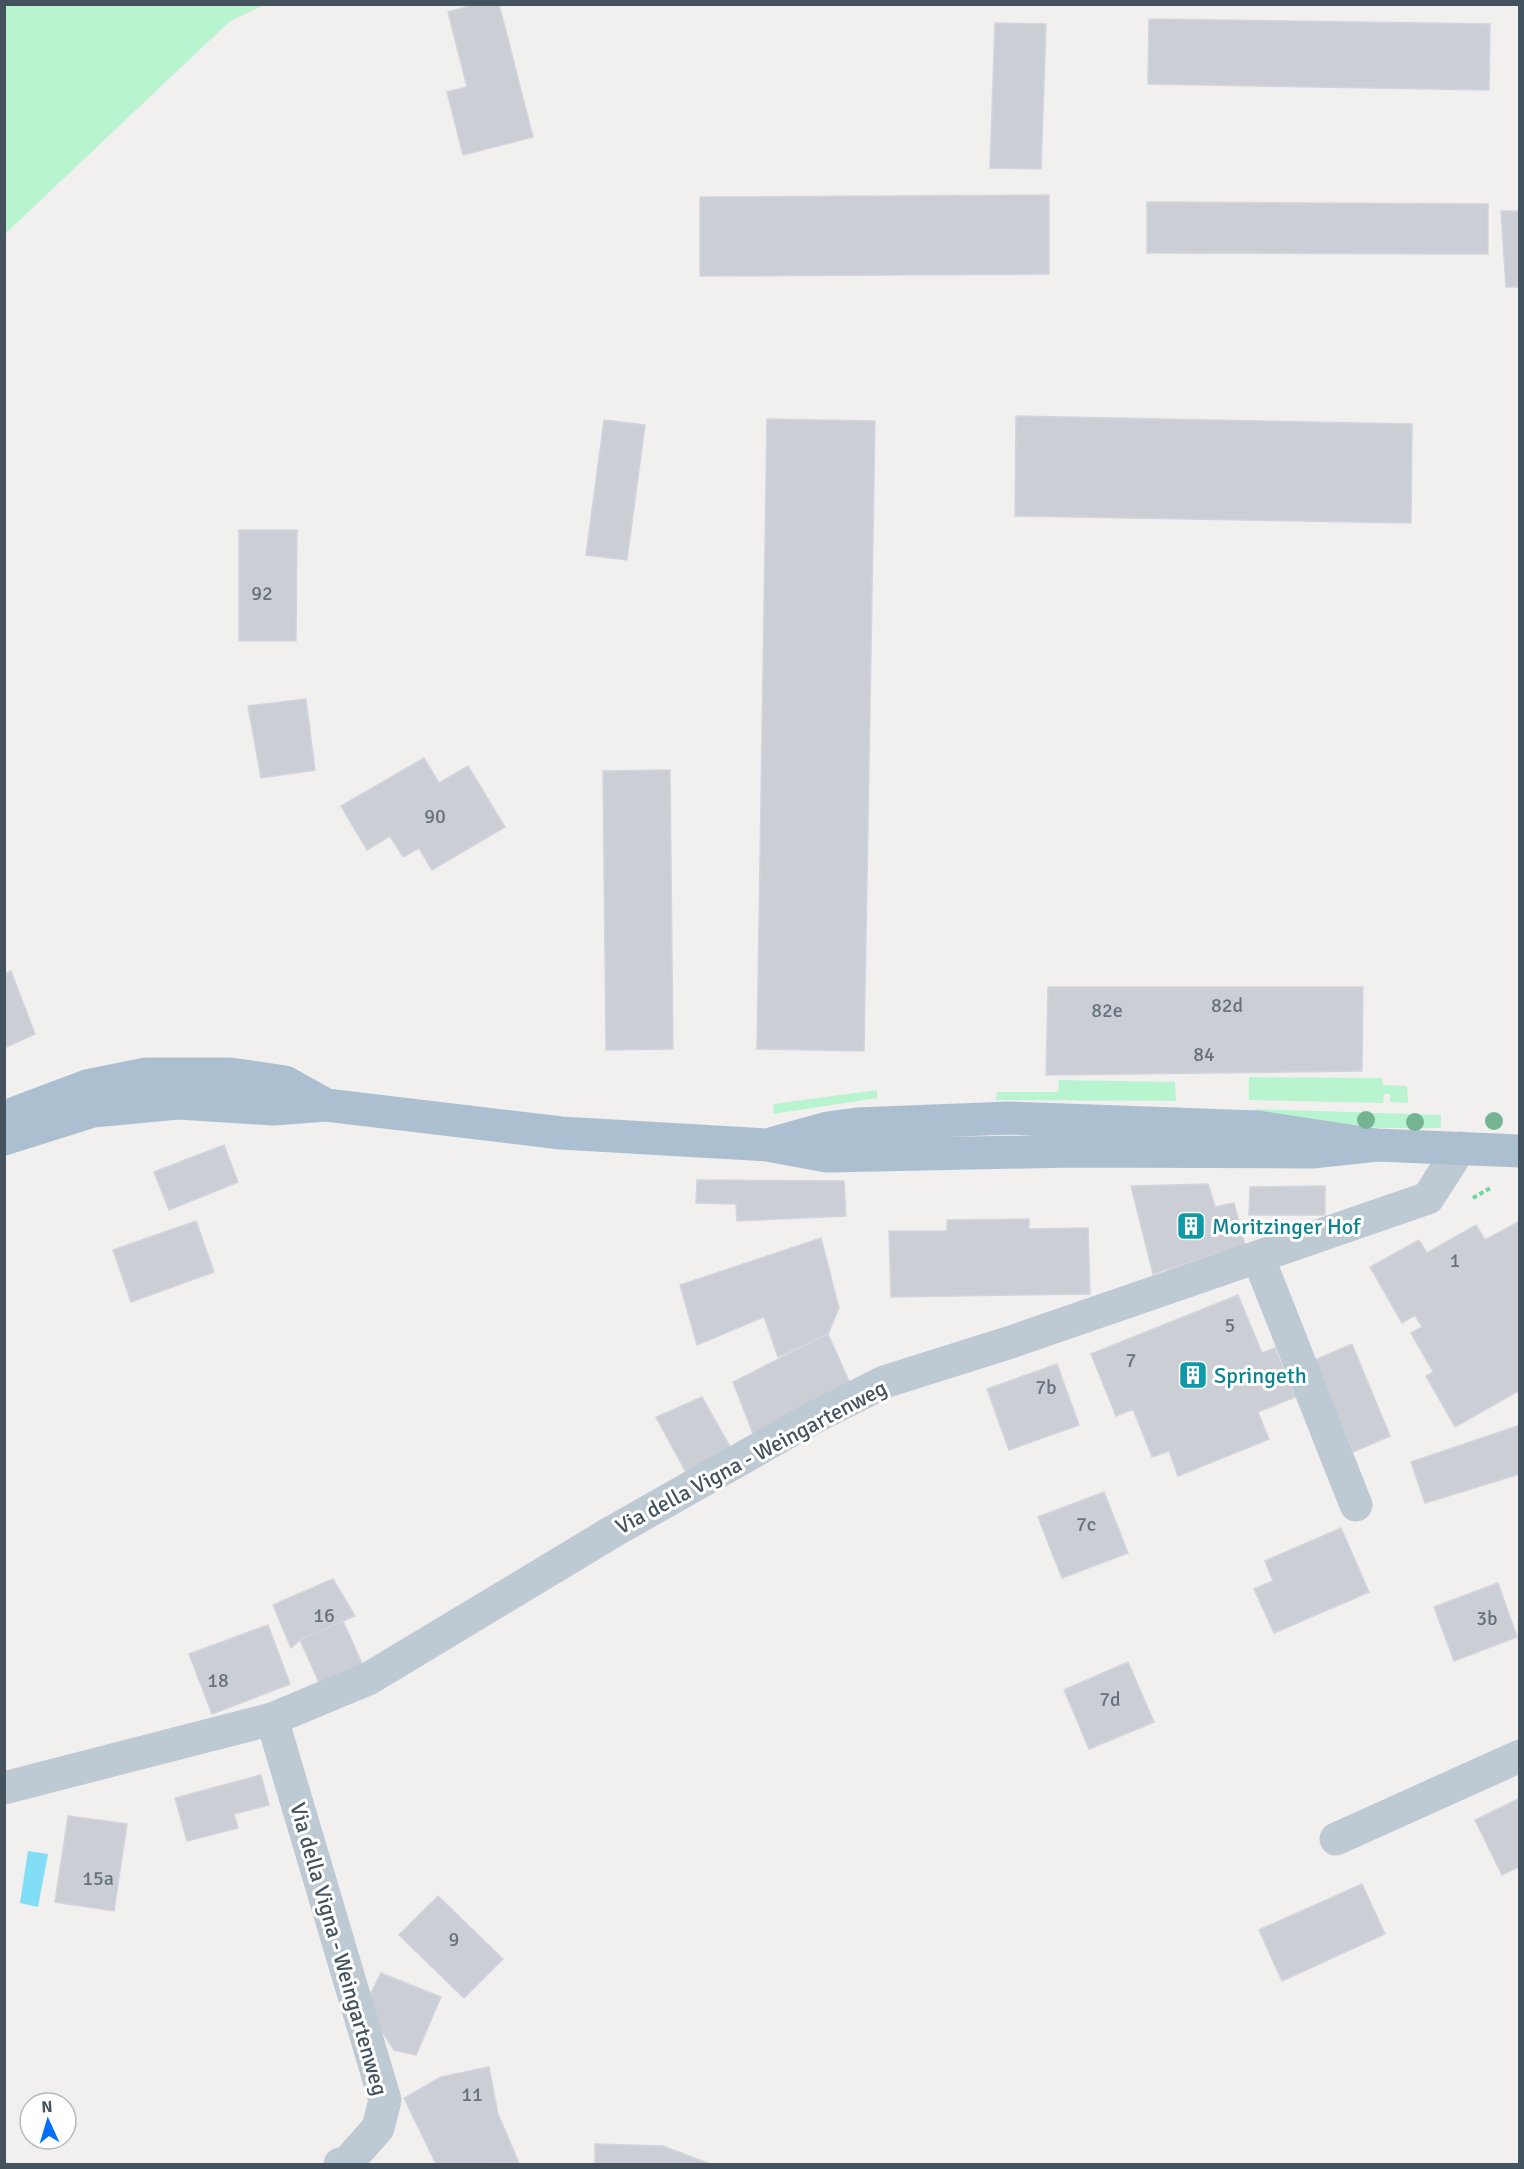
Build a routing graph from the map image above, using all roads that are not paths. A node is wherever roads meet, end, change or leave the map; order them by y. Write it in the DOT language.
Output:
graph roads {
  1 [pos="326,1104"];
  2 [pos="4,1117"];
  3 [pos="4,1139"];
  4 [pos="1460,1148"];
  5 [pos="1520,1151"];
  6 [pos="1258,1257"];
  7 [pos="1356,1505"];
  8 [pos="272,1719"];
  9 [pos="1520,1756"];
  10 [pos="4,1788"];
  11 [pos="1336,1839"];
  12 [pos="340,2164"];
  1 -- 2 [label="main road"];
  1 -- 3 [label="main road"];
  1 -- 4 [label="main road"];
  4 -- 5 [label="main road"];
  4 -- 6 [label="street, Via della Vigna - Weingartenweg"];
  6 -- 7 [label="street"];
  6 -- 8 [label="street, Via della Vigna - Weingartenweg"];
  8 -- 10 [label="street, Via della Vigna - Weingartenweg"];
  8 -- 12 [label="street, Via della Vigna - Weingartenweg"];
  9 -- 11 [label="street"];
}
